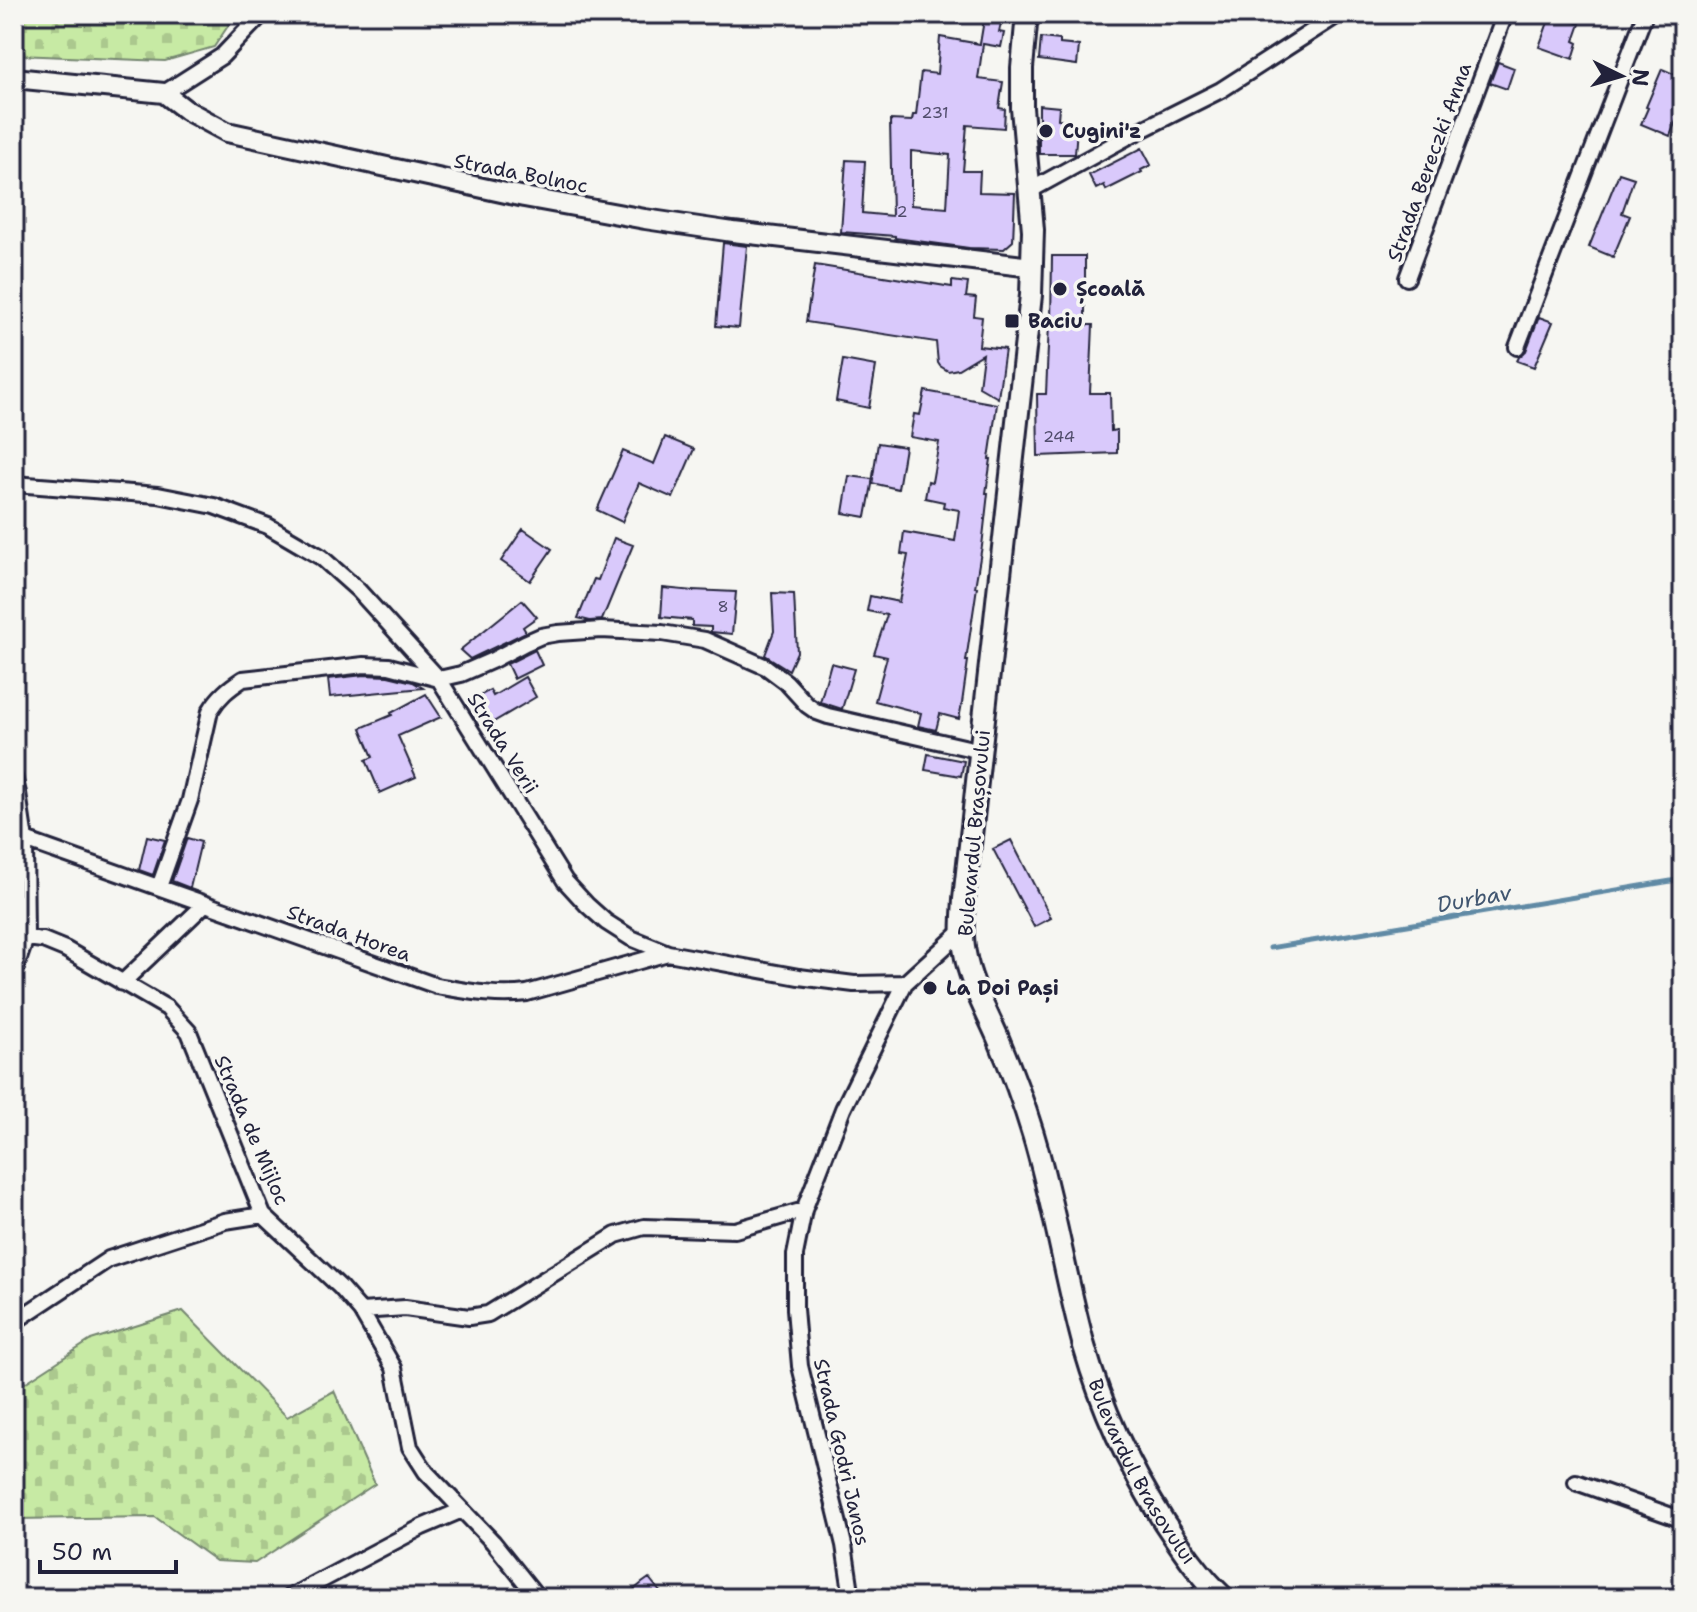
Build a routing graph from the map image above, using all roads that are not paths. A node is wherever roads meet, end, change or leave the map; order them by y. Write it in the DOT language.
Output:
graph roads {
  1 [pos="262,14"];
  2 [pos="1027,14"];
  3 [pos="1339,14"];
  4 [pos="1505,14"];
  5 [pos="1645,14"];
  6 [pos="14,78"];
  7 [pos="164,93"];
  8 [pos="1029,191"];
  9 [pos="1032,267"];
  10 [pos="1407,278"];
  11 [pos="1517,347"];
  12 [pos="14,484"];
  13 [pos="439,679"];
  14 [pos="981,751"];
  15 [pos="14,777"];
  16 [pos="25,840"];
  17 [pos="19,877"];
  18 [pos="159,887"];
  19 [pos="205,904"];
  20 [pos="962,931"];
  21 [pos="26,938"];
  22 [pos="668,953"];
  23 [pos="14,973"];
  24 [pos="122,983"];
  25 [pos="905,983"];
  26 [pos="804,1210"];
  27 [pos="263,1215"];
  28 [pos="361,1311"];
  29 [pos="14,1322"];
  30 [pos="1576,1482"];
  31 [pos="462,1510"];
  32 [pos="1683,1520"];
  33 [pos="1219,1594"];
  34 [pos="288,1598"];
  35 [pos="538,1598"];
  36 [pos="852,1598"];
  37 [pos="1187,1598"];
  1 -- 7 [label="street"];
  2 -- 8 [label="main road, Bulevardul Brașovului"];
  3 -- 8 [label="street"];
  4 -- 10 [label="street, Strada Bereczki Anna"];
  5 -- 11 [label="street"];
  6 -- 7 [label="street, Strada Bolnoc"];
  7 -- 9 [label="street, Strada Bolnoc"];
  8 -- 9 [label="main road, Bulevardul Brașovului"];
  9 -- 14 [label="main road, Bulevardul Brașovului"];
  12 -- 13 [label="street, Strada Verii"];
  13 -- 14 [label="street"];
  13 -- 18 [label="street"];
  13 -- 22 [label="street, Strada Verii"];
  14 -- 20 [label="main road, Bulevardul Brașovului"];
  15 -- 16 [label="street"];
  16 -- 17 [label="street"];
  16 -- 18 [label="street, Strada Horea"];
  17 -- 21 [label="street"];
  18 -- 19 [label="street, Strada Horea"];
  19 -- 22 [label="street, Strada Horea"];
  19 -- 24 [label="street"];
  20 -- 25 [label="street, Strada Godri Janos"];
  20 -- 33 [label="main road, Bulevardul Brașovului"];
  21 -- 23 [label="street"];
  21 -- 24 [label="street, Strada de Mijloc"];
  22 -- 25 [label="street, Strada Verii"];
  24 -- 27 [label="street, Strada de Mijloc"];
  25 -- 26 [label="street, Strada Godri Janos"];
  26 -- 28 [label="street"];
  26 -- 36 [label="street, Strada Godri Janos"];
  27 -- 28 [label="street, Strada de Mijloc"];
  27 -- 29 [label="street"];
  28 -- 31 [label="street, Strada de Mijloc"];
  30 -- 32 [label="street"];
  31 -- 34 [label="street"];
  31 -- 35 [label="street, Strada de Mijloc"];
  33 -- 37 [label="street"];
}
